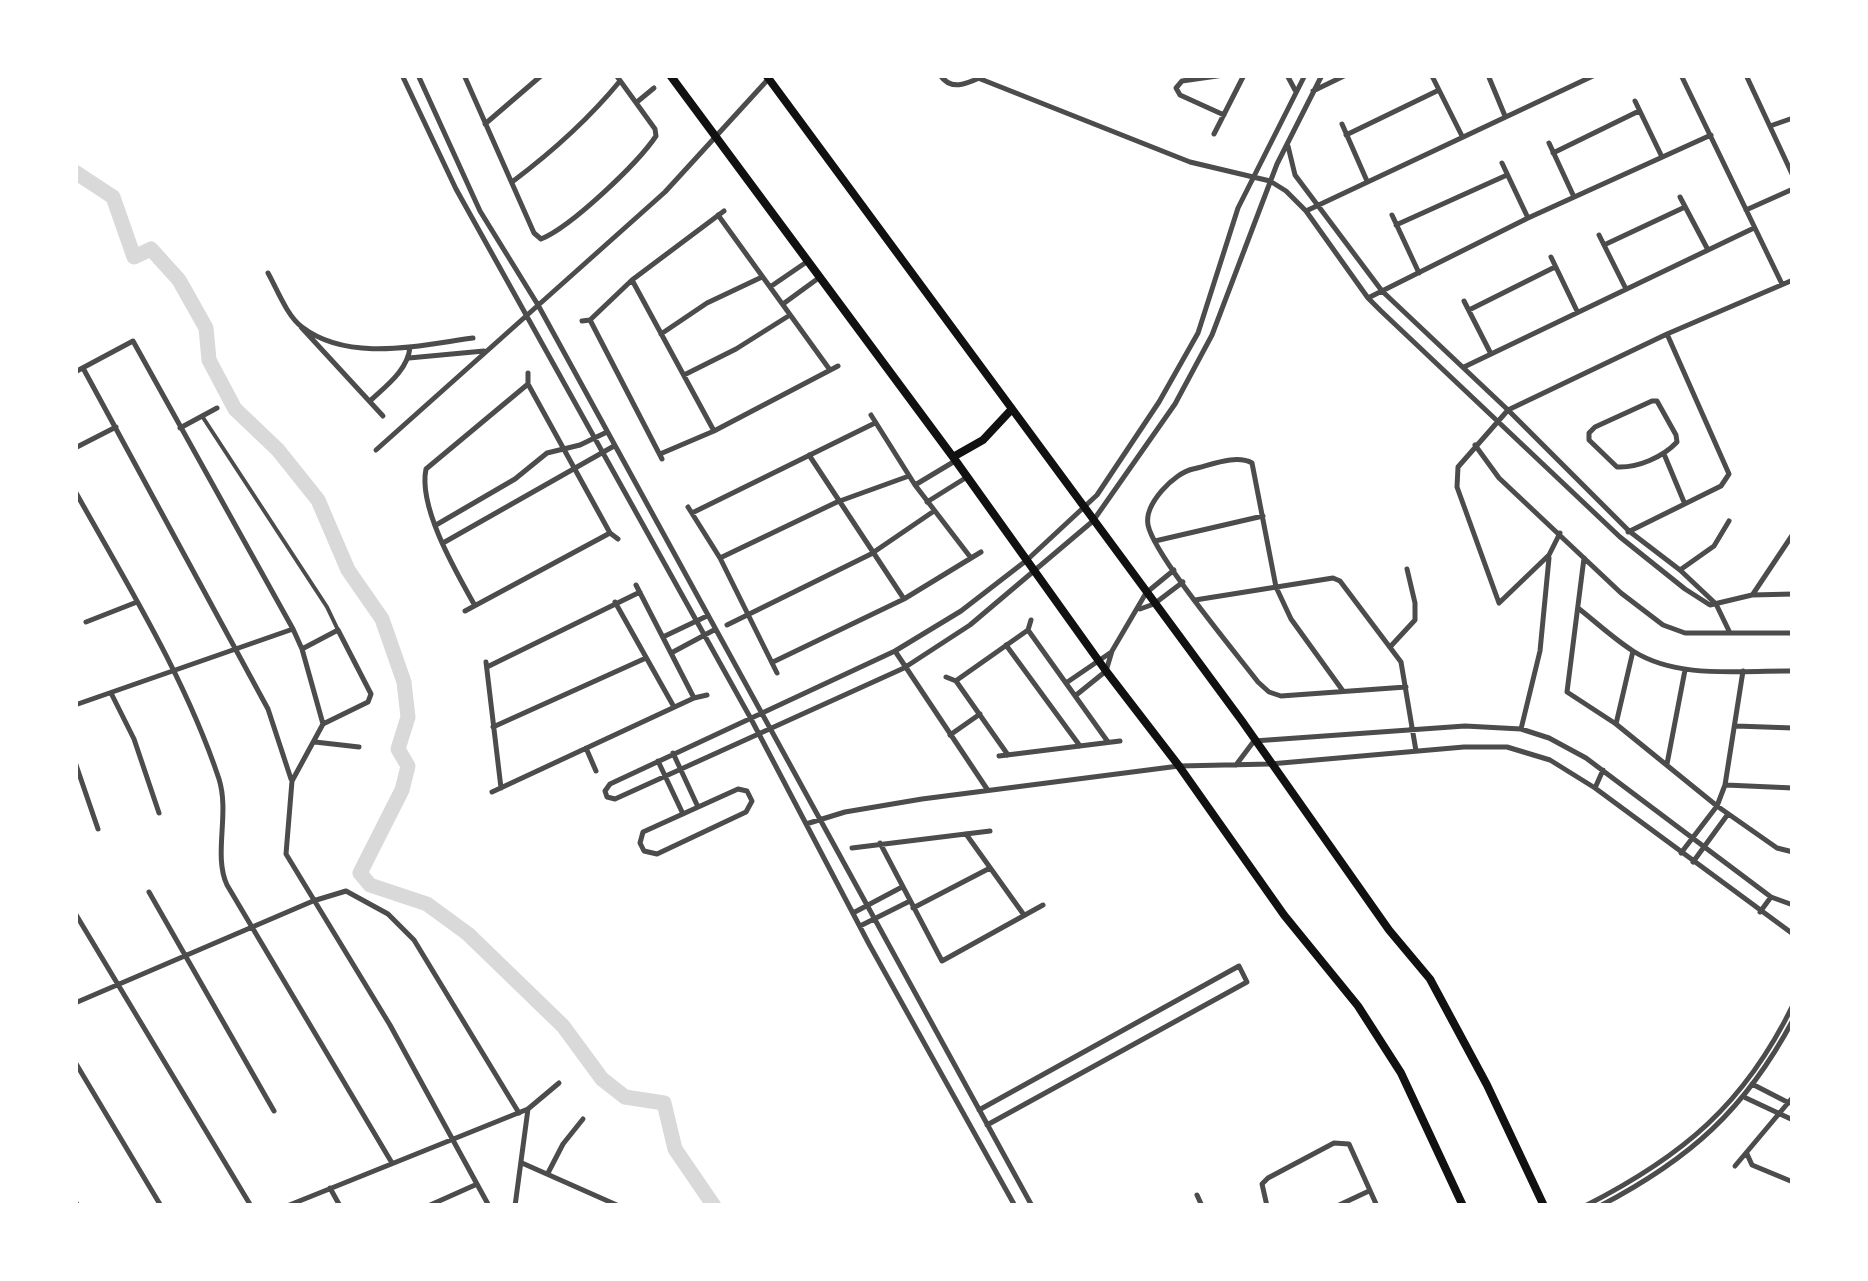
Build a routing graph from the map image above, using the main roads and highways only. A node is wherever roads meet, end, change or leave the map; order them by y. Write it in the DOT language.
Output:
graph roads {
  1 [pos="670,75"];
  2 [pos="768,76"];
  3 [pos="1011,410"];
  4 [pos="954,459"];
  5 [pos="1464,1206"];
  6 [pos="1544,1206"];
  1 -- 4 [label="main road"];
  2 -- 3 [label="main road"];
  3 -- 4 [label="main road"];
  3 -- 6 [label="main road"];
  4 -- 5 [label="main road"];
}
